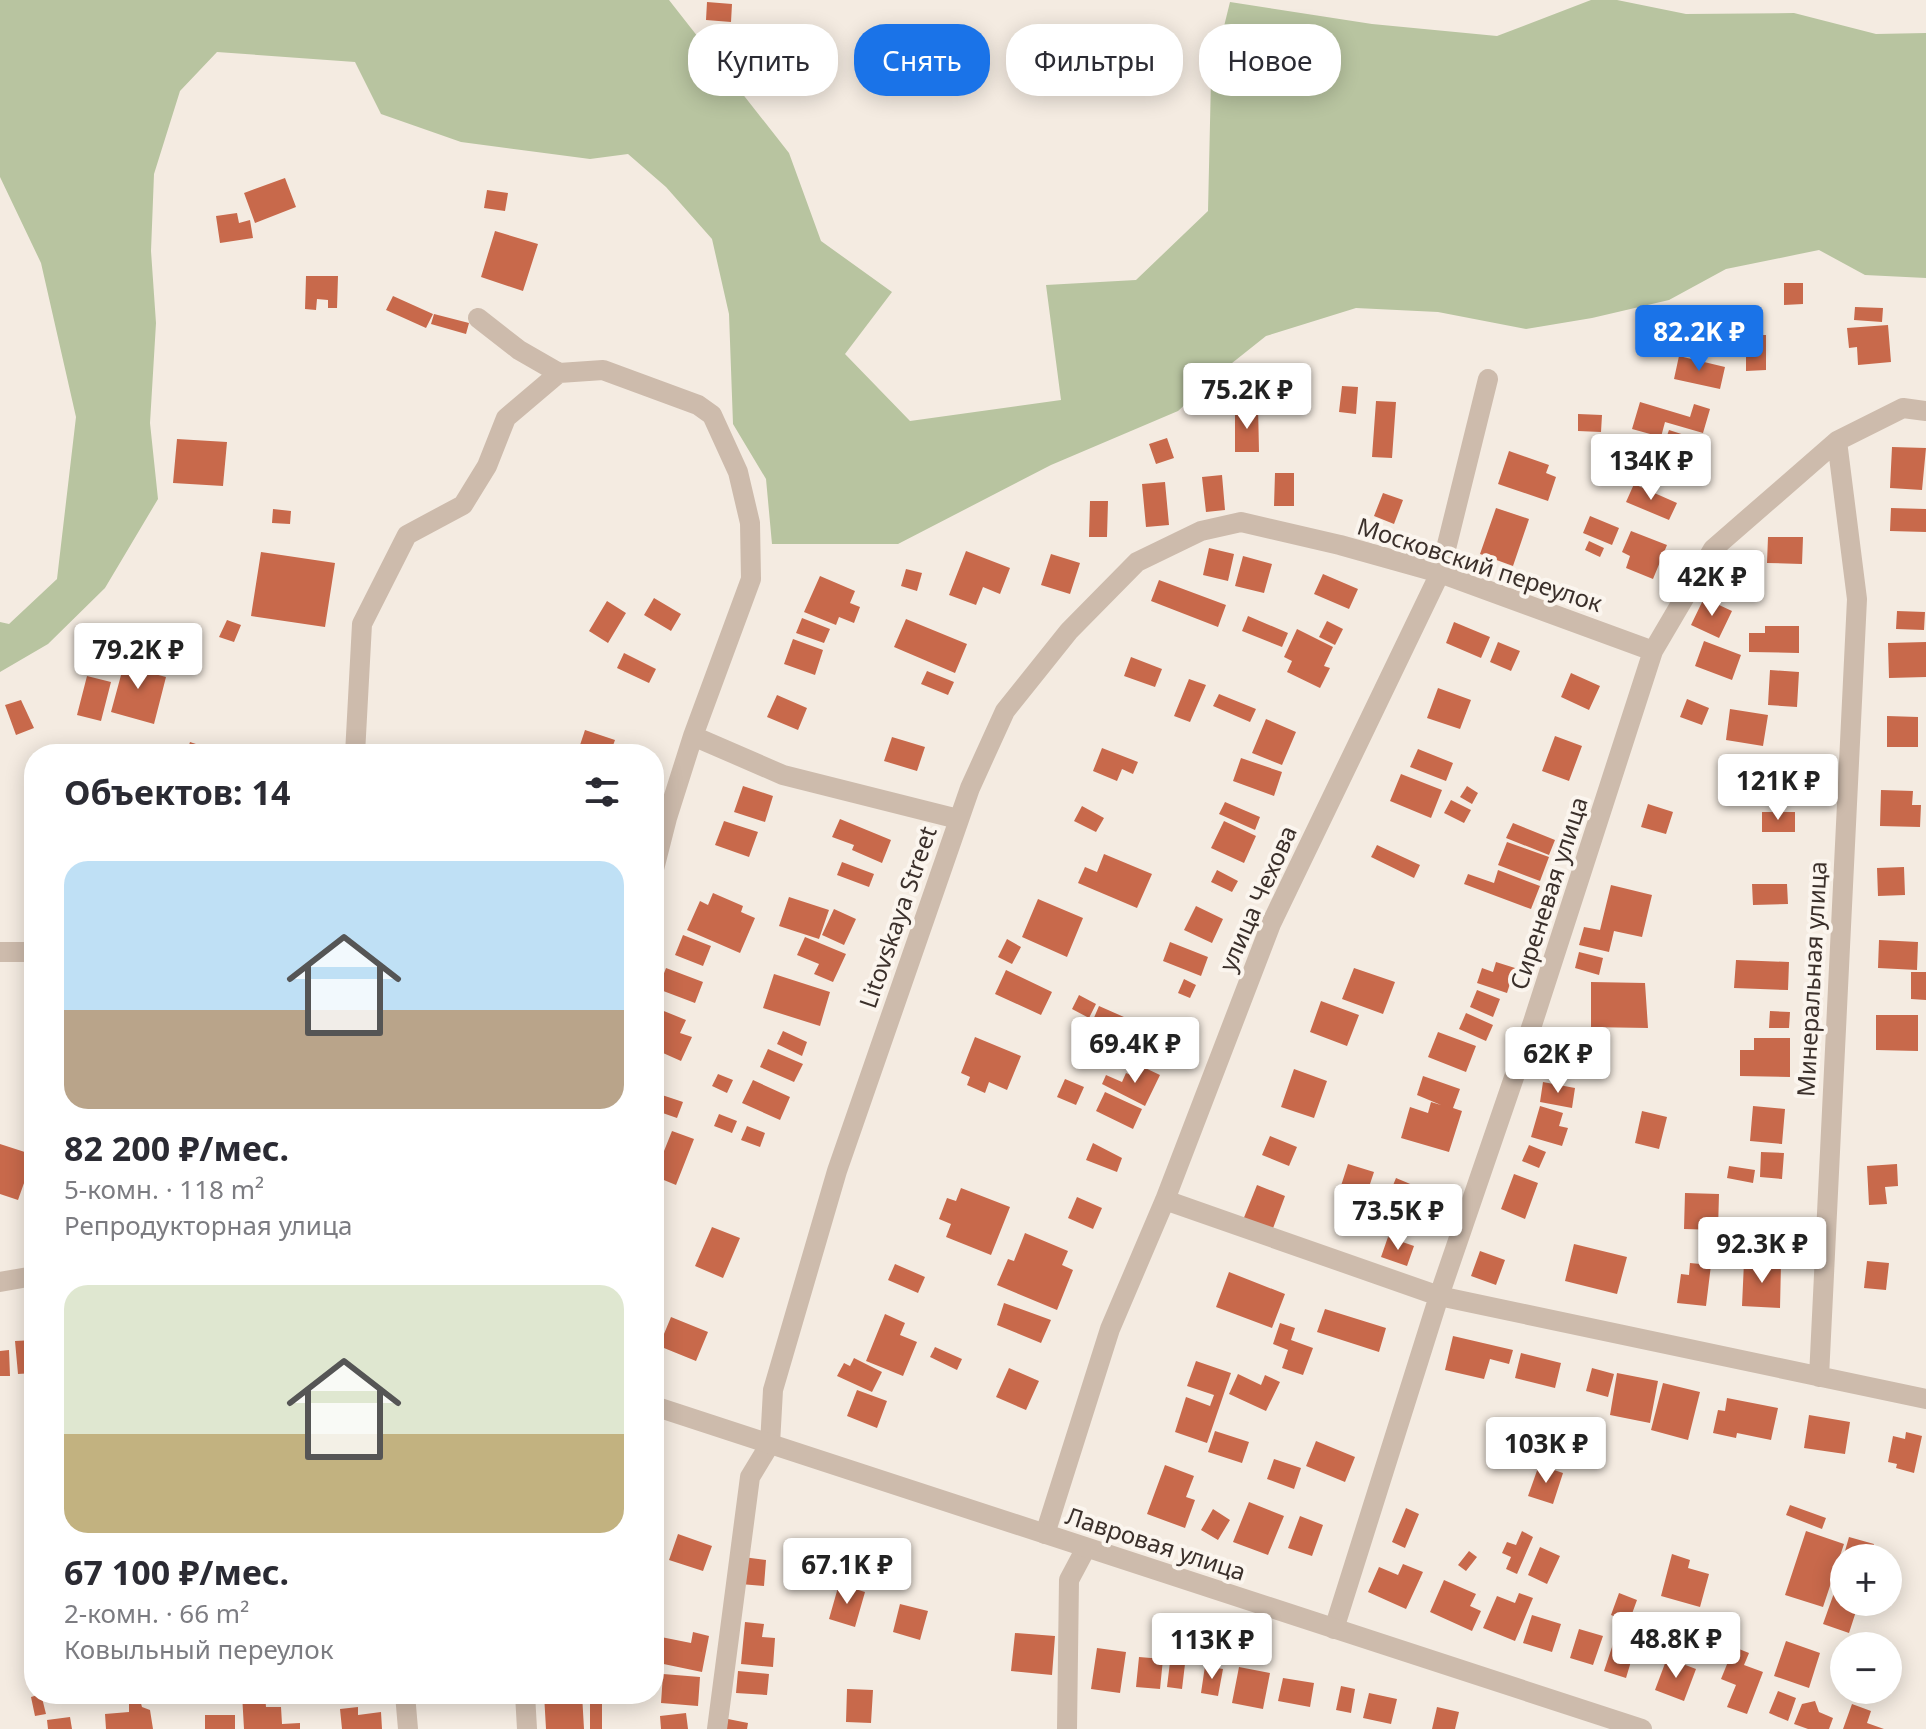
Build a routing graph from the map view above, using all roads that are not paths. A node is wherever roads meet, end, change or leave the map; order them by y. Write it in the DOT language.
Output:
graph roads {
  1 [pos="478,318"];
  2 [pos="559,373"];
  3 [pos="1488,379"];
  4 [pos="1926,411"];
  5 [pos="1837,441"];
  6 [pos="1241,522"];
  7 [pos="1439,573"];
  8 [pos="1653,651"];
  9 [pos="693,736"];
  10 [pos="356,744"];
  11 [pos="958,819"];
  12 [pos="664,830"];
  13 [pos="0,952"];
  14 [pos="24,952"];
  15 [pos="1165,1200"];
  16 [pos="24,1278"];
  17 [pos="0,1282"];
  18 [pos="1439,1296"];
  19 [pos="1819,1377"];
  20 [pos="1926,1399"];
  21 [pos="664,1409"];
  22 [pos="770,1444"];
  23 [pos="1045,1534"];
  24 [pos="1086,1548"];
  25 [pos="1334,1629"];
  26 [pos="406,1704"];
  27 [pos="526,1704"];
  28 [pos="408,1729"];
  29 [pos="527,1729"];
  30 [pos="717,1729"];
  31 [pos="1067,1729"];
  32 [pos="1642,1729"];
  1 -- 2 [label="street"];
  2 -- 9 [label="street"];
  2 -- 10 [label="street"];
  3 -- 7 [label="street, улица Чехова"];
  4 -- 5 [label="street, Сиреневая улица"];
  5 -- 8 [label="street, Сиреневая улица"];
  5 -- 19 [label="street, Минеральная улица"];
  6 -- 7 [label="street, Московский переулок"];
  6 -- 11 [label="street, Litovskaya Street"];
  7 -- 8 [label="street, Московский переулок"];
  7 -- 15 [label="street, улица Чехова"];
  8 -- 18 [label="street, Сиреневая улица"];
  9 -- 11 [label="street"];
  9 -- 12 [label="street"];
  11 -- 22 [label="street, Litovskaya Street"];
  13 -- 14 [label="street"];
  15 -- 18 [label="street"];
  15 -- 23 [label="street, улица Чехова"];
  16 -- 17 [label="street"];
  18 -- 19 [label="street"];
  18 -- 25 [label="street, Сиреневая улица"];
  19 -- 20 [label="street"];
  21 -- 22 [label="street, Лавровая улица"];
  22 -- 23 [label="street, Лавровая улица"];
  22 -- 30 [label="street"];
  23 -- 24 [label="street, Лавровая улица"];
  24 -- 25 [label="street, Лавровая улица"];
  24 -- 31 [label="street"];
  25 -- 32 [label="street, Лавровая улица"];
  26 -- 28 [label="street"];
  27 -- 29 [label="street"];
}
